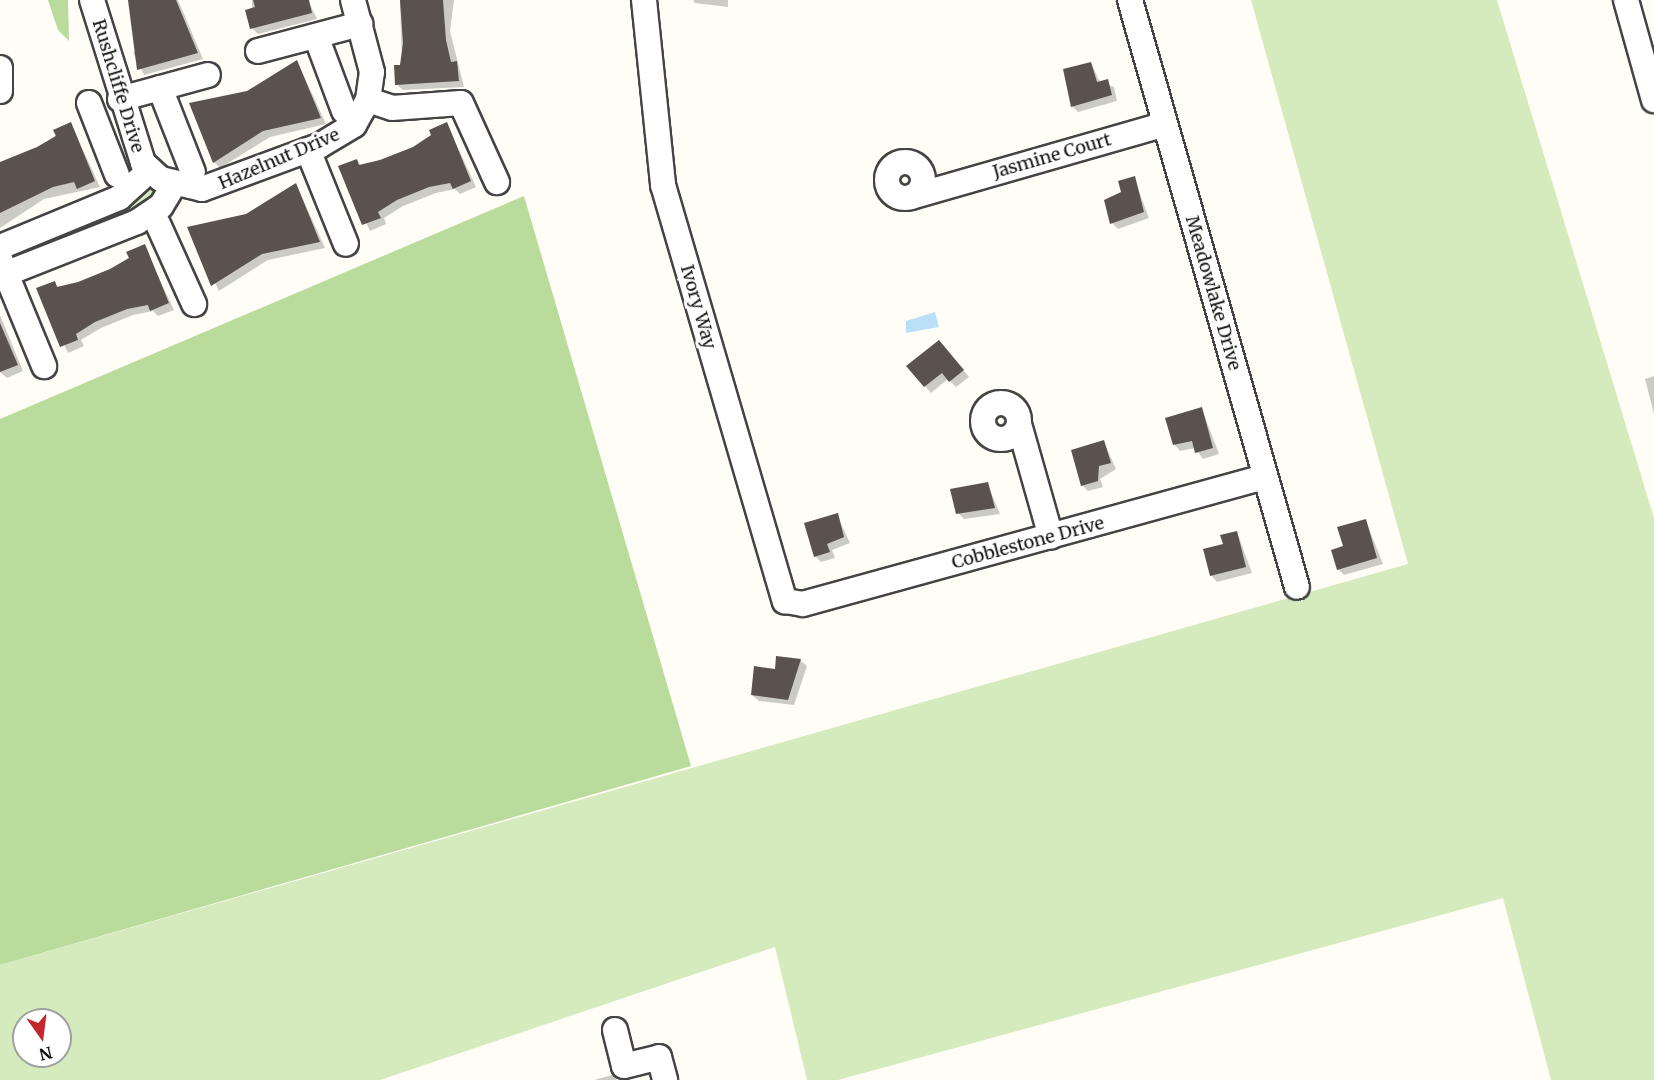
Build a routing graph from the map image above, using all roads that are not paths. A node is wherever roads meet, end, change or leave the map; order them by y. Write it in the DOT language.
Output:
graph roads {
  1 [pos="92,0"];
  2 [pos="353,0"];
  3 [pos="644,0"];
  4 [pos="1130,0"];
  5 [pos="1626,0"];
  6 [pos="360,24"];
  7 [pos="316,36"];
  8 [pos="258,51"];
  9 [pos="0,68"];
  10 [pos="208,75"];
  11 [pos="160,88"];
  12 [pos="0,91"];
  13 [pos="368,100"];
  14 [pos="1654,100"];
  15 [pos="122,106"];
  16 [pos="344,111"];
  17 [pos="1165,124"];
  18 [pos="308,150"];
  19 [pos="150,170"];
  20 [pos="117,175"];
  21 [pos="184,178"];
  22 [pos="930,178"];
  23 [pos="497,182"];
  24 [pos="153,213"];
  25 [pos="346,244"];
  26 [pos="0,246"];
  27 [pos="2,270"];
  28 [pos="194,304"];
  29 [pos="44,366"];
  30 [pos="1014,436"];
  31 [pos="1265,477"];
  32 [pos="1051,537"];
  33 [pos="1297,586"];
  34 [pos="790,604"];
  35 [pos="615,1030"];
  36 [pos="665,1080"];
  1 -- 15 [label="street, Rushcliffe Drive"];
  2 -- 6 [label="street"];
  3 -- 34 [label="street, Ivory Way"];
  4 -- 17 [label="street, Meadowlake Drive"];
  5 -- 14 [label="street"];
  6 -- 7 [label="street"];
  6 -- 13 [label="street"];
  7 -- 8 [label="street"];
  7 -- 16 [label="street"];
  9 -- 12 [label="street"];
  10 -- 11 [label="street"];
  11 -- 15 [label="street"];
  11 -- 21 [label="street"];
  13 -- 18 [label="street, Hazelnut Drive"];
  13 -- 23 [label="street"];
  15 -- 19 [label="street, Rushcliffe Drive"];
  15 -- 20 [label="street"];
  17 -- 22 [label="street, Jasmine Court"];
  17 -- 31 [label="street, Meadowlake Drive"];
  18 -- 21 [label="street, Hazelnut Drive"];
  18 -- 25 [label="street"];
  19 -- 21 [label="street"];
  19 -- 26 [label="street"];
  21 -- 24 [label="street"];
  22 -- 22 [label="street, Jasmine Court"];
  24 -- 27 [label="street"];
  24 -- 28 [label="street"];
  27 -- 29 [label="street"];
  30 -- 32 [label="street"];
  31 -- 32 [label="street, Cobblestone Drive"];
  31 -- 33 [label="street, Meadowlake Drive"];
  32 -- 34 [label="street, Cobblestone Drive"];
  35 -- 36 [label="street"];
}
